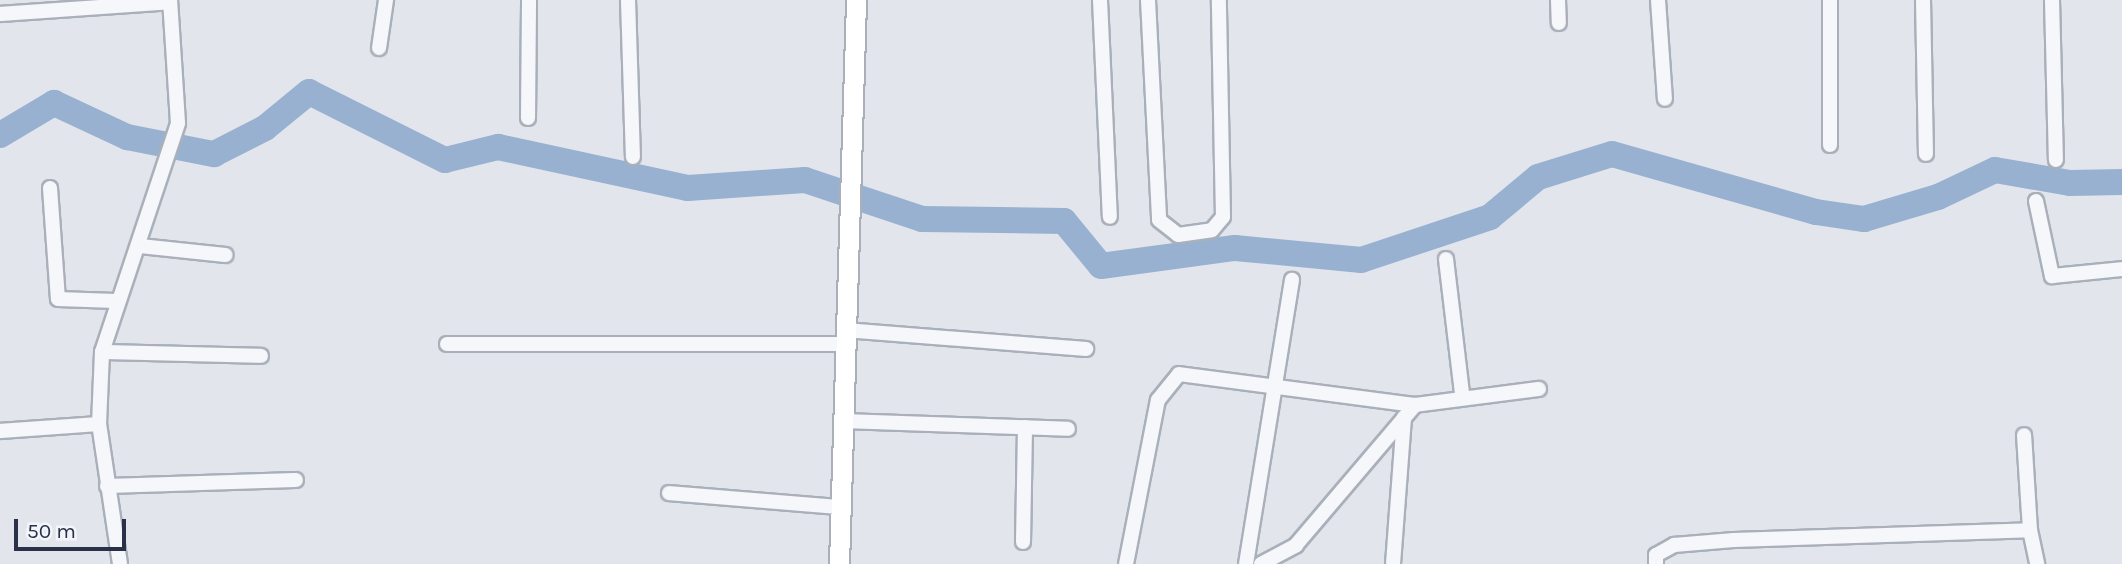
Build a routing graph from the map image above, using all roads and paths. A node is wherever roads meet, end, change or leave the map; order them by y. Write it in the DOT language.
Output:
graph roads {
  1 [pos="386,0"];
  2 [pos="529,0"];
  3 [pos="628,0"];
  4 [pos="856,0"];
  5 [pos="1100,0"];
  6 [pos="1148,0"];
  7 [pos="1219,0"];
  8 [pos="1558,0"];
  9 [pos="1658,0"];
  10 [pos="1830,0"];
  11 [pos="1923,0"];
  12 [pos="2052,0"];
  13 [pos="170,1"];
  14 [pos="18,6"];
  15 [pos="0,14"];
  16 [pos="1559,23"];
  17 [pos="379,48"];
  18 [pos="1665,99"];
  19 [pos="528,118"];
  20 [pos="1830,145"];
  21 [pos="1926,154"];
  22 [pos="633,158"];
  23 [pos="2056,160"];
  24 [pos="50,188"];
  25 [pos="2036,201"];
  26 [pos="1110,217"];
  27 [pos="139,246"];
  28 [pos="226,255"];
  29 [pos="1446,259"];
  30 [pos="2122,269"];
  31 [pos="1292,280"];
  32 [pos="116,301"];
  33 [pos="845,337"];
  34 [pos="447,344"];
  35 [pos="1086,349"];
  36 [pos="102,352"];
  37 [pos="261,356"];
  38 [pos="1279,386"];
  39 [pos="1539,389"];
  40 [pos="1462,394"];
  41 [pos="1415,405"];
  42 [pos="1405,416"];
  43 [pos="843,421"];
  44 [pos="99,424"];
  45 [pos="1025,428"];
  46 [pos="1068,429"];
  47 [pos="0,431"];
  48 [pos="2024,435"];
  49 [pos="296,480"];
  50 [pos="107,486"];
  51 [pos="669,493"];
  52 [pos="840,508"];
  53 [pos="2029,530"];
  54 [pos="1023,542"];
  55 [pos="120,564"];
  56 [pos="839,564"];
  57 [pos="1126,564"];
  58 [pos="1246,564"];
  59 [pos="1261,564"];
  60 [pos="1393,564"];
  61 [pos="1656,564"];
  62 [pos="2037,564"];
  1 -- 17 [label="street"];
  2 -- 19 [label="street"];
  3 -- 22 [label="street"];
  4 -- 33 [label="main road"];
  5 -- 26 [label="street"];
  6 -- 7 [label="street"];
  8 -- 16 [label="street"];
  9 -- 18 [label="street"];
  10 -- 20 [label="street"];
  11 -- 21 [label="street"];
  12 -- 23 [label="street"];
  13 -- 14 [label="street"];
  13 -- 27 [label="street"];
  14 -- 15 [label="street"];
  24 -- 32 [label="street"];
  25 -- 30 [label="street"];
  27 -- 28 [label="street"];
  27 -- 32 [label="street"];
  29 -- 40 [label="street"];
  31 -- 38 [label="street"];
  32 -- 36 [label="street"];
  33 -- 34 [label="street"];
  33 -- 35 [label="street"];
  33 -- 43 [label="main road"];
  36 -- 37 [label="street"];
  36 -- 44 [label="street"];
  38 -- 41 [label="street"];
  38 -- 57 [label="street"];
  38 -- 58 [label="street"];
  39 -- 40 [label="street"];
  40 -- 41 [label="street"];
  41 -- 42 [label="street"];
  42 -- 59 [label="street"];
  42 -- 60 [label="street"];
  43 -- 45 [label="street"];
  43 -- 52 [label="main road"];
  44 -- 47 [label="street"];
  44 -- 50 [label="street"];
  45 -- 46 [label="street"];
  45 -- 54 [label="street"];
  48 -- 53 [label="street"];
  49 -- 50 [label="street"];
  50 -- 55 [label="street"];
  51 -- 52 [label="street"];
  52 -- 56 [label="main road"];
  53 -- 61 [label="street"];
  53 -- 62 [label="street"];
}
